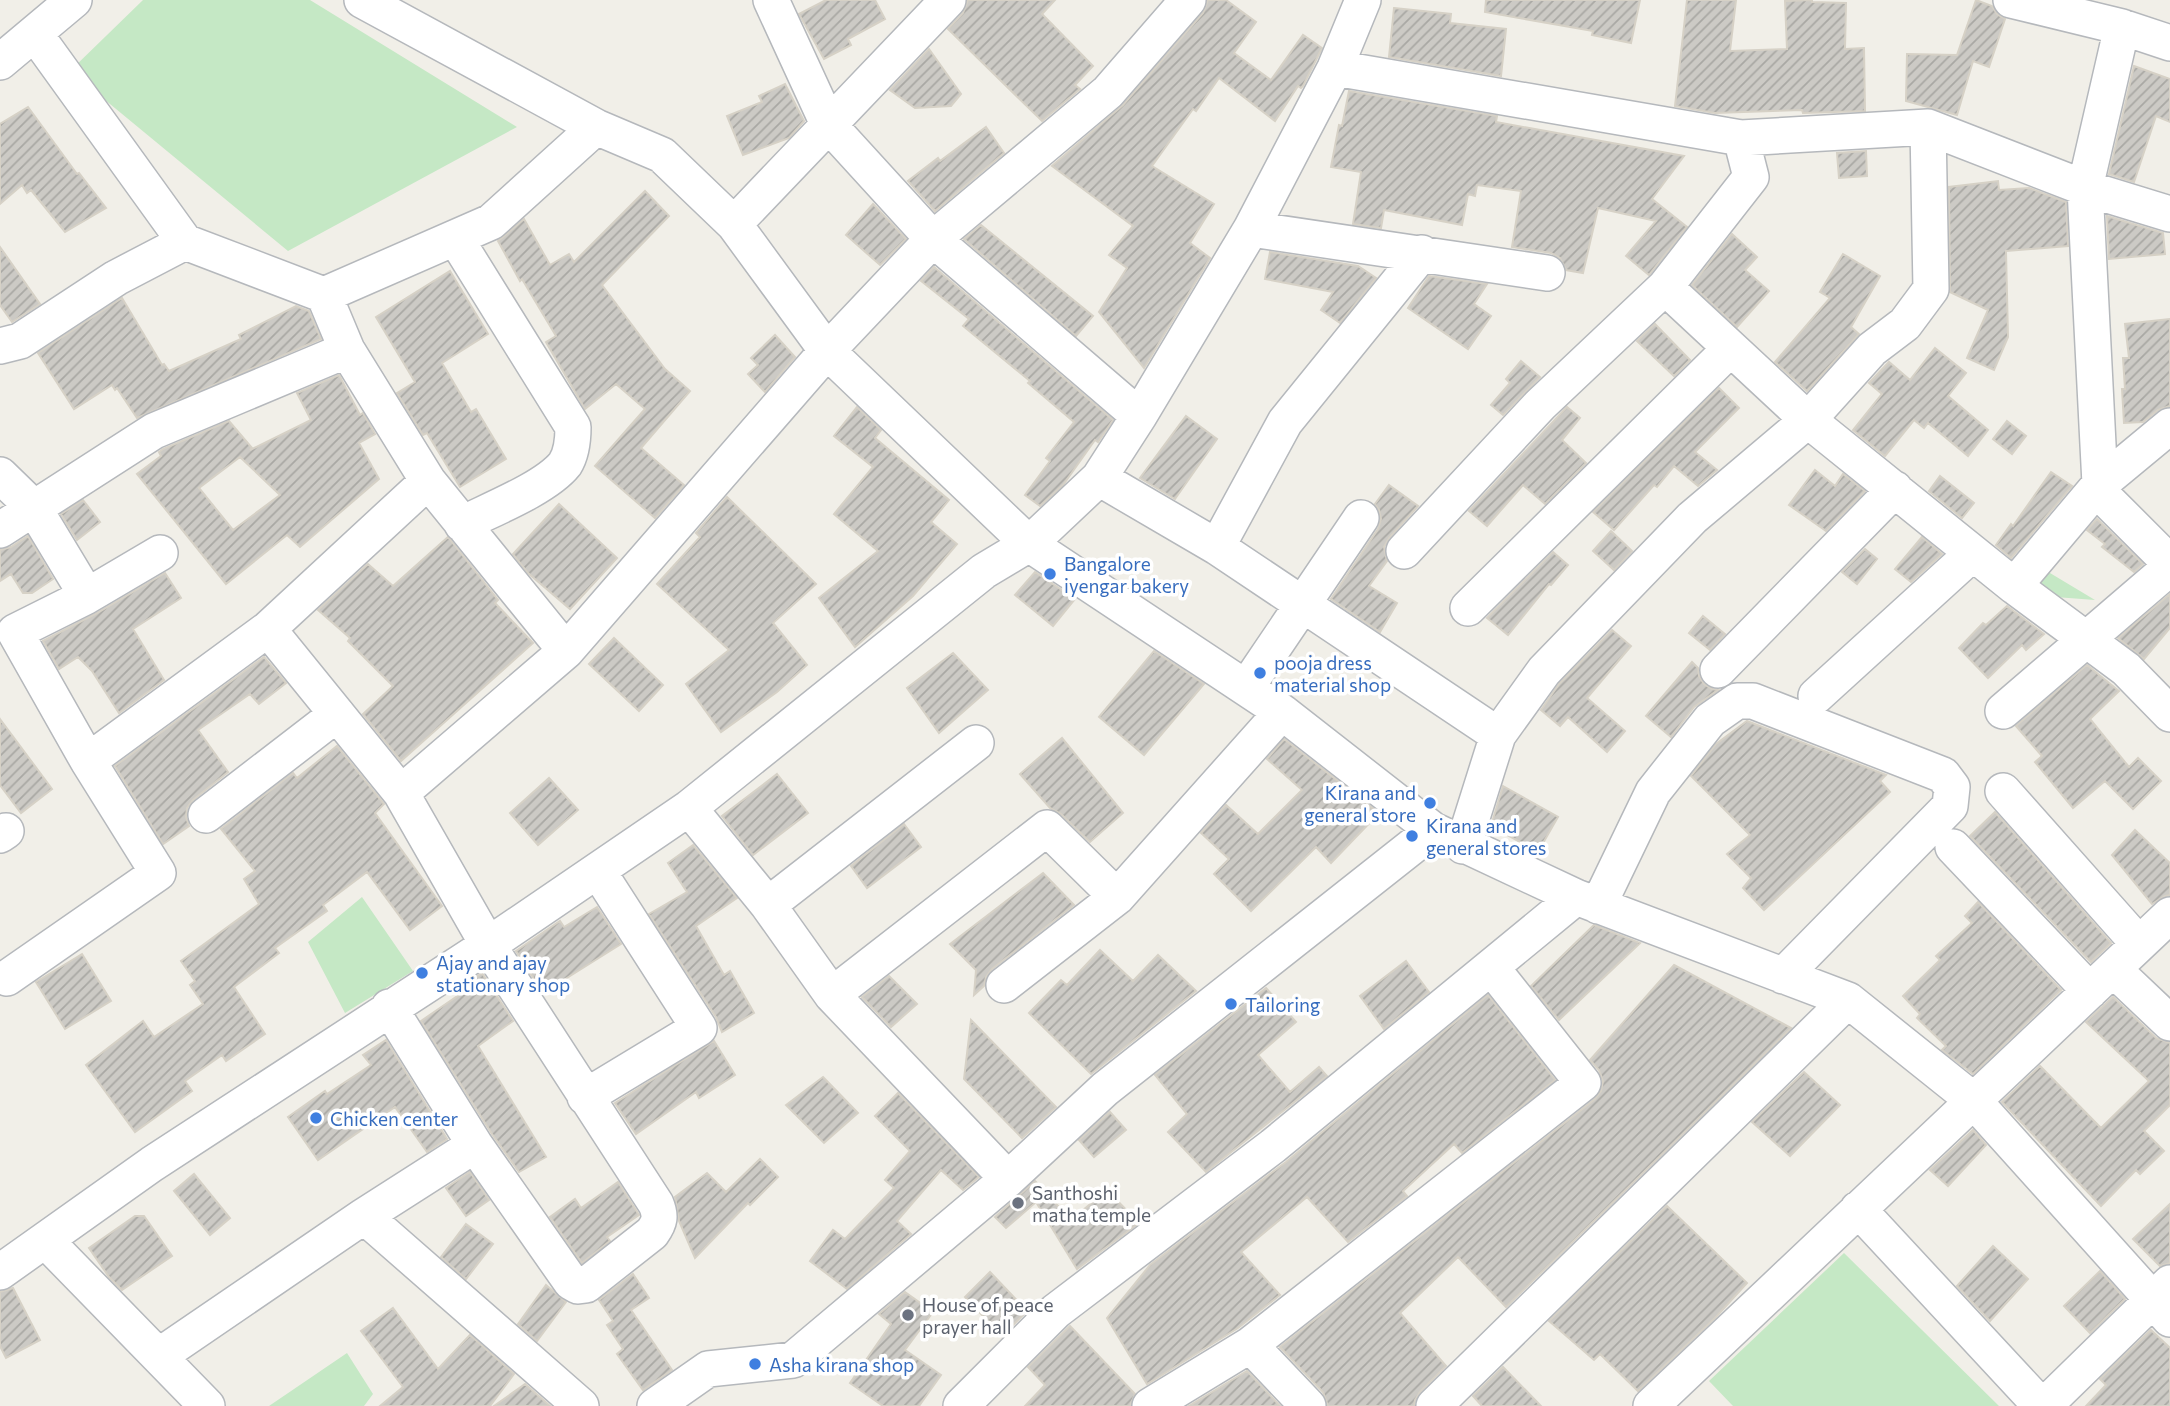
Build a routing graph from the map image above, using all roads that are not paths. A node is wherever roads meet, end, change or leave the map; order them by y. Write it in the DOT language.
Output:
graph roads {
  1 [pos="74,0"];
  2 [pos="362,0"];
  3 [pos="771,0"];
  4 [pos="948,0"];
  5 [pos="1188,0"];
  6 [pos="1363,0"];
  7 [pos="2011,0"];
  8 [pos="2122,27"];
  9 [pos="34,34"];
  10 [pos="2170,43"];
  11 [pos="0,62"];
  12 [pos="1335,68"];
  13 [pos="828,124"];
  14 [pos="596,127"];
  15 [pos="1928,127"];
  16 [pos="1741,138"];
  17 [pos="2085,188"];
  18 [pos="2170,214"];
  19 [pos="734,224"];
  20 [pos="1251,229"];
  21 [pos="456,239"];
  22 [pos="933,239"];
  23 [pos="185,242"];
  24 [pos="1422,253"];
  25 [pos="1547,273"];
  26 [pos="1665,287"];
  27 [pos="324,295"];
  28 [pos="0,346"];
  29 [pos="1730,349"];
  30 [pos="347,350"];
  31 [pos="827,351"];
  32 [pos="1139,416"];
  33 [pos="1808,420"];
  34 [pos="2170,426"];
  35 [pos="0,475"];
  36 [pos="1099,478"];
  37 [pos="428,481"];
  38 [pos="2098,486"];
  39 [pos="1895,489"];
  40 [pos="34,508"];
  41 [pos="1361,518"];
  42 [pos="461,524"];
  43 [pos="0,530"];
  44 [pos="1029,544"];
  45 [pos="1217,547"];
  46 [pos="1404,551"];
  47 [pos="160,553"];
  48 [pos="1973,553"];
  49 [pos="2014,586"];
  50 [pos="87,596"];
  51 [pos="1302,604"];
  52 [pos="1468,608"];
  53 [pos="268,629"];
  54 [pos="2087,640"];
  55 [pos="566,651"];
  56 [pos="1718,670"];
  57 [pos="1246,688"];
  58 [pos="1816,696"];
  59 [pos="2003,711"];
  60 [pos="1282,712"];
  61 [pos="337,714"];
  62 [pos="2170,714"];
  63 [pos="1498,735"];
  64 [pos="976,743"];
  65 [pos="88,761"];
  66 [pos="2003,791"];
  67 [pos="401,793"];
  68 [pos="689,808"];
  69 [pos="206,816"];
  70 [pos="1433,830"];
  71 [pos="1464,846"];
  72 [pos="1953,847"];
  73 [pos="598,871"];
  74 [pos="1117,897"];
  75 [pos="1587,902"];
  76 [pos="768,905"];
  77 [pos="2170,915"];
  78 [pos="2139,944"];
  79 [pos="488,945"];
  80 [pos="1491,967"];
  81 [pos="1783,975"];
  82 [pos="2,976"];
  83 [pos="2101,980"];
  84 [pos="1003,985"];
  85 [pos="832,995"];
  86 [pos="1848,1000"];
  87 [pos="389,1007"];
  88 [pos="2170,1023"];
  89 [pos="586,1097"];
  90 [pos="1973,1100"];
  91 [pos="475,1145"];
  92 [pos="1008,1179"];
  93 [pos="1858,1209"];
  94 [pos="364,1216"];
  95 [pos="46,1241"];
  96 [pos="0,1272"];
  97 [pos="2164,1301"];
  98 [pos="1250,1345"];
  99 [pos="159,1356"];
  100 [pos="1447,1402"];
  101 [pos="207,1406"];
  102 [pos="581,1406"];
  103 [pos="655,1406"];
  104 [pos="961,1406"];
  105 [pos="1150,1406"];
  106 [pos="1308,1406"];
  107 [pos="1651,1406"];
  108 [pos="2043,1406"];
  1 -- 9 [label="street"];
  2 -- 14 [label="street"];
  3 -- 13 [label="street"];
  4 -- 13 [label="street"];
  5 -- 22 [label="street"];
  6 -- 12 [label="street"];
  7 -- 8 [label="street"];
  8 -- 10 [label="street"];
  8 -- 17 [label="street"];
  9 -- 11 [label="street"];
  9 -- 23 [label="street"];
  12 -- 16 [label="street"];
  12 -- 20 [label="street"];
  13 -- 19 [label="street"];
  13 -- 22 [label="street"];
  14 -- 19 [label="street"];
  14 -- 21 [label="street"];
  15 -- 16 [label="street"];
  15 -- 17 [label="street"];
  15 -- 33 [label="street"];
  16 -- 26 [label="street"];
  17 -- 18 [label="street"];
  17 -- 38 [label="street"];
  19 -- 31 [label="street"];
  20 -- 24 [label="street"];
  20 -- 32 [label="street"];
  21 -- 27 [label="street"];
  21 -- 42 [label="street"];
  22 -- 31 [label="street"];
  22 -- 32 [label="street"];
  23 -- 27 [label="street"];
  23 -- 28 [label="street"];
  24 -- 25 [label="street"];
  24 -- 45 [label="street"];
  26 -- 29 [label="street"];
  26 -- 46 [label="street"];
  27 -- 30 [label="street"];
  29 -- 33 [label="street"];
  29 -- 52 [label="street"];
  30 -- 37 [label="street"];
  30 -- 40 [label="street"];
  31 -- 44 [label="street"];
  31 -- 55 [label="street"];
  32 -- 36 [label="street"];
  33 -- 39 [label="street"];
  33 -- 63 [label="street"];
  34 -- 38 [label="street"];
  35 -- 40 [label="street"];
  36 -- 44 [label="street"];
  36 -- 45 [label="street"];
  37 -- 42 [label="street"];
  37 -- 53 [label="street"];
  38 -- 49 [label="street"];
  38 -- 54 [label="street"];
  39 -- 48 [label="street"];
  39 -- 56 [label="street"];
  40 -- 43 [label="street"];
  40 -- 50 [label="street"];
  41 -- 51 [label="street"];
  42 -- 55 [label="street"];
  44 -- 57 [label="street"];
  44 -- 68 [label="street"];
  45 -- 51 [label="street"];
  47 -- 50 [label="street"];
  48 -- 49 [label="street"];
  48 -- 58 [label="street"];
  49 -- 54 [label="street"];
  50 -- 65 [label="street"];
  51 -- 57 [label="street"];
  51 -- 63 [label="street"];
  53 -- 61 [label="street"];
  53 -- 65 [label="street"];
  54 -- 59 [label="street"];
  54 -- 62 [label="street"];
  55 -- 67 [label="street"];
  57 -- 60 [label="street"];
  60 -- 70 [label="street"];
  60 -- 74 [label="street"];
  61 -- 67 [label="street"];
  61 -- 69 [label="street"];
  63 -- 71 [label="street"];
  64 -- 76 [label="street"];
  65 -- 82 [label="street"];
  66 -- 78 [label="street"];
  67 -- 79 [label="street"];
  68 -- 73 [label="street"];
  68 -- 76 [label="street"];
  70 -- 71 [label="street"];
  70 -- 92 [label="street"];
  71 -- 75 [label="street"];
  72 -- 83 [label="street"];
  73 -- 79 [label="street"];
  73 -- 89 [label="street"];
  74 -- 84 [label="street"];
  74 -- 85 [label="street"];
  75 -- 80 [label="street"];
  75 -- 81 [label="street"];
  75 -- 81 [label="street"];
  76 -- 85 [label="street"];
  77 -- 78 [label="street"];
  78 -- 83 [label="street"];
  79 -- 87 [label="street"];
  79 -- 89 [label="street"];
  80 -- 98 [label="street"];
  80 -- 104 [label="street"];
  81 -- 86 [label="street"];
  83 -- 88 [label="street"];
  83 -- 90 [label="street"];
  85 -- 92 [label="street"];
  86 -- 90 [label="street"];
  86 -- 100 [label="street"];
  87 -- 91 [label="street"];
  87 -- 95 [label="street"];
  89 -- 91 [label="street"];
  90 -- 93 [label="street"];
  90 -- 97 [label="street"];
  91 -- 94 [label="street"];
  92 -- 103 [label="street"];
  93 -- 107 [label="street"];
  93 -- 108 [label="street"];
  94 -- 99 [label="street"];
  94 -- 102 [label="street"];
  95 -- 96 [label="street"];
  95 -- 99 [label="street"];
  97 -- 108 [label="street"];
  98 -- 105 [label="street"];
  98 -- 106 [label="street"];
  99 -- 101 [label="street"];
}
